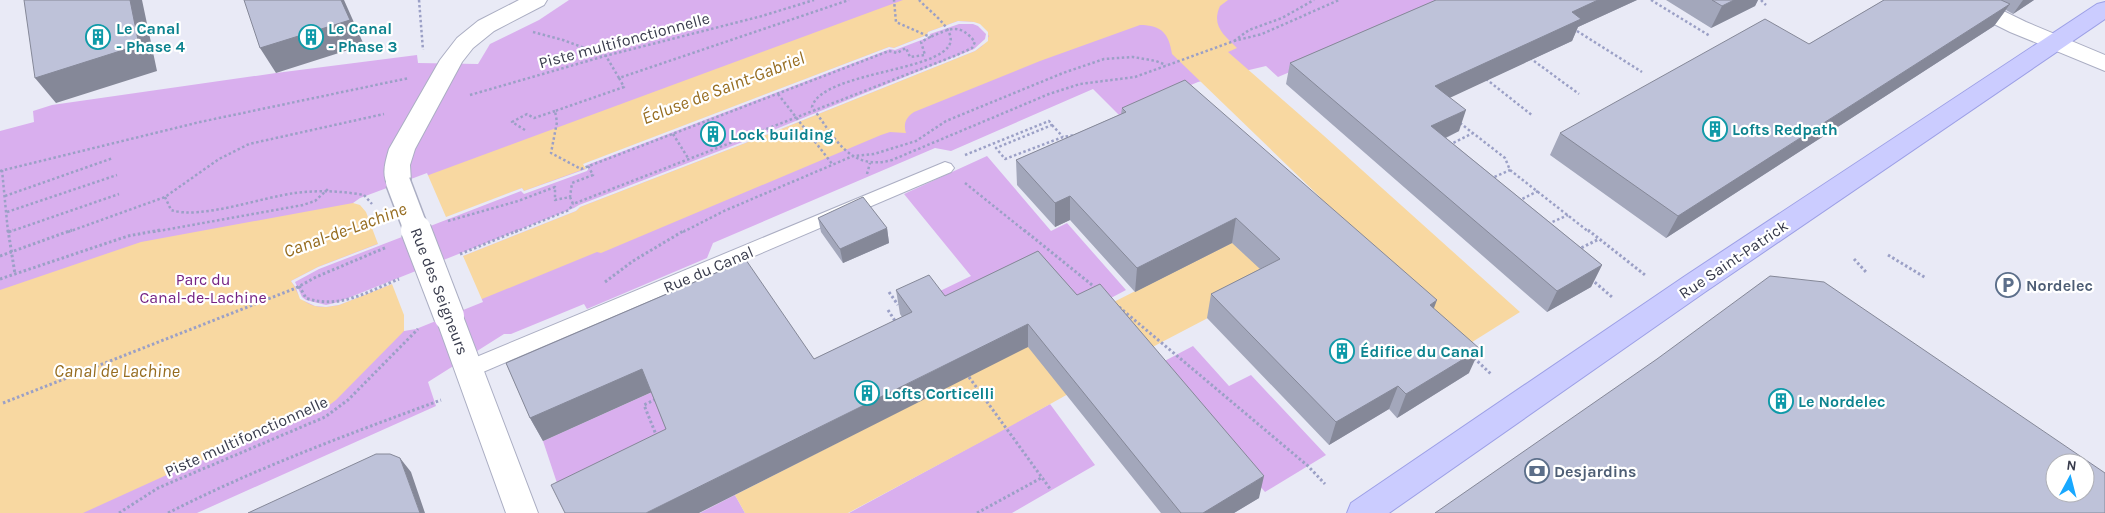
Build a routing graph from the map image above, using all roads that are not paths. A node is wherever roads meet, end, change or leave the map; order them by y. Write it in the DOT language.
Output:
graph roads {
  1 [pos="536,0"];
  2 [pos="1964,0"];
  3 [pos="2105,9"];
  4 [pos="2055,42"];
  5 [pos="2105,64"];
  6 [pos="945,168"];
  7 [pos="469,369"];
  8 [pos="522,513"];
  9 [pos="1363,513"];
  1 -- 7 [label="street, Rue des Seigneurs, bridge"];
  2 -- 4 [label="street"];
  3 -- 4 [label="main road, Rue Saint-Patrick"];
  4 -- 5 [label="street"];
  4 -- 9 [label="main road, Rue Saint-Patrick"];
  6 -- 7 [label="lane, Rue du Canal"];
  7 -- 8 [label="street, Rue des Seigneurs"];
}
